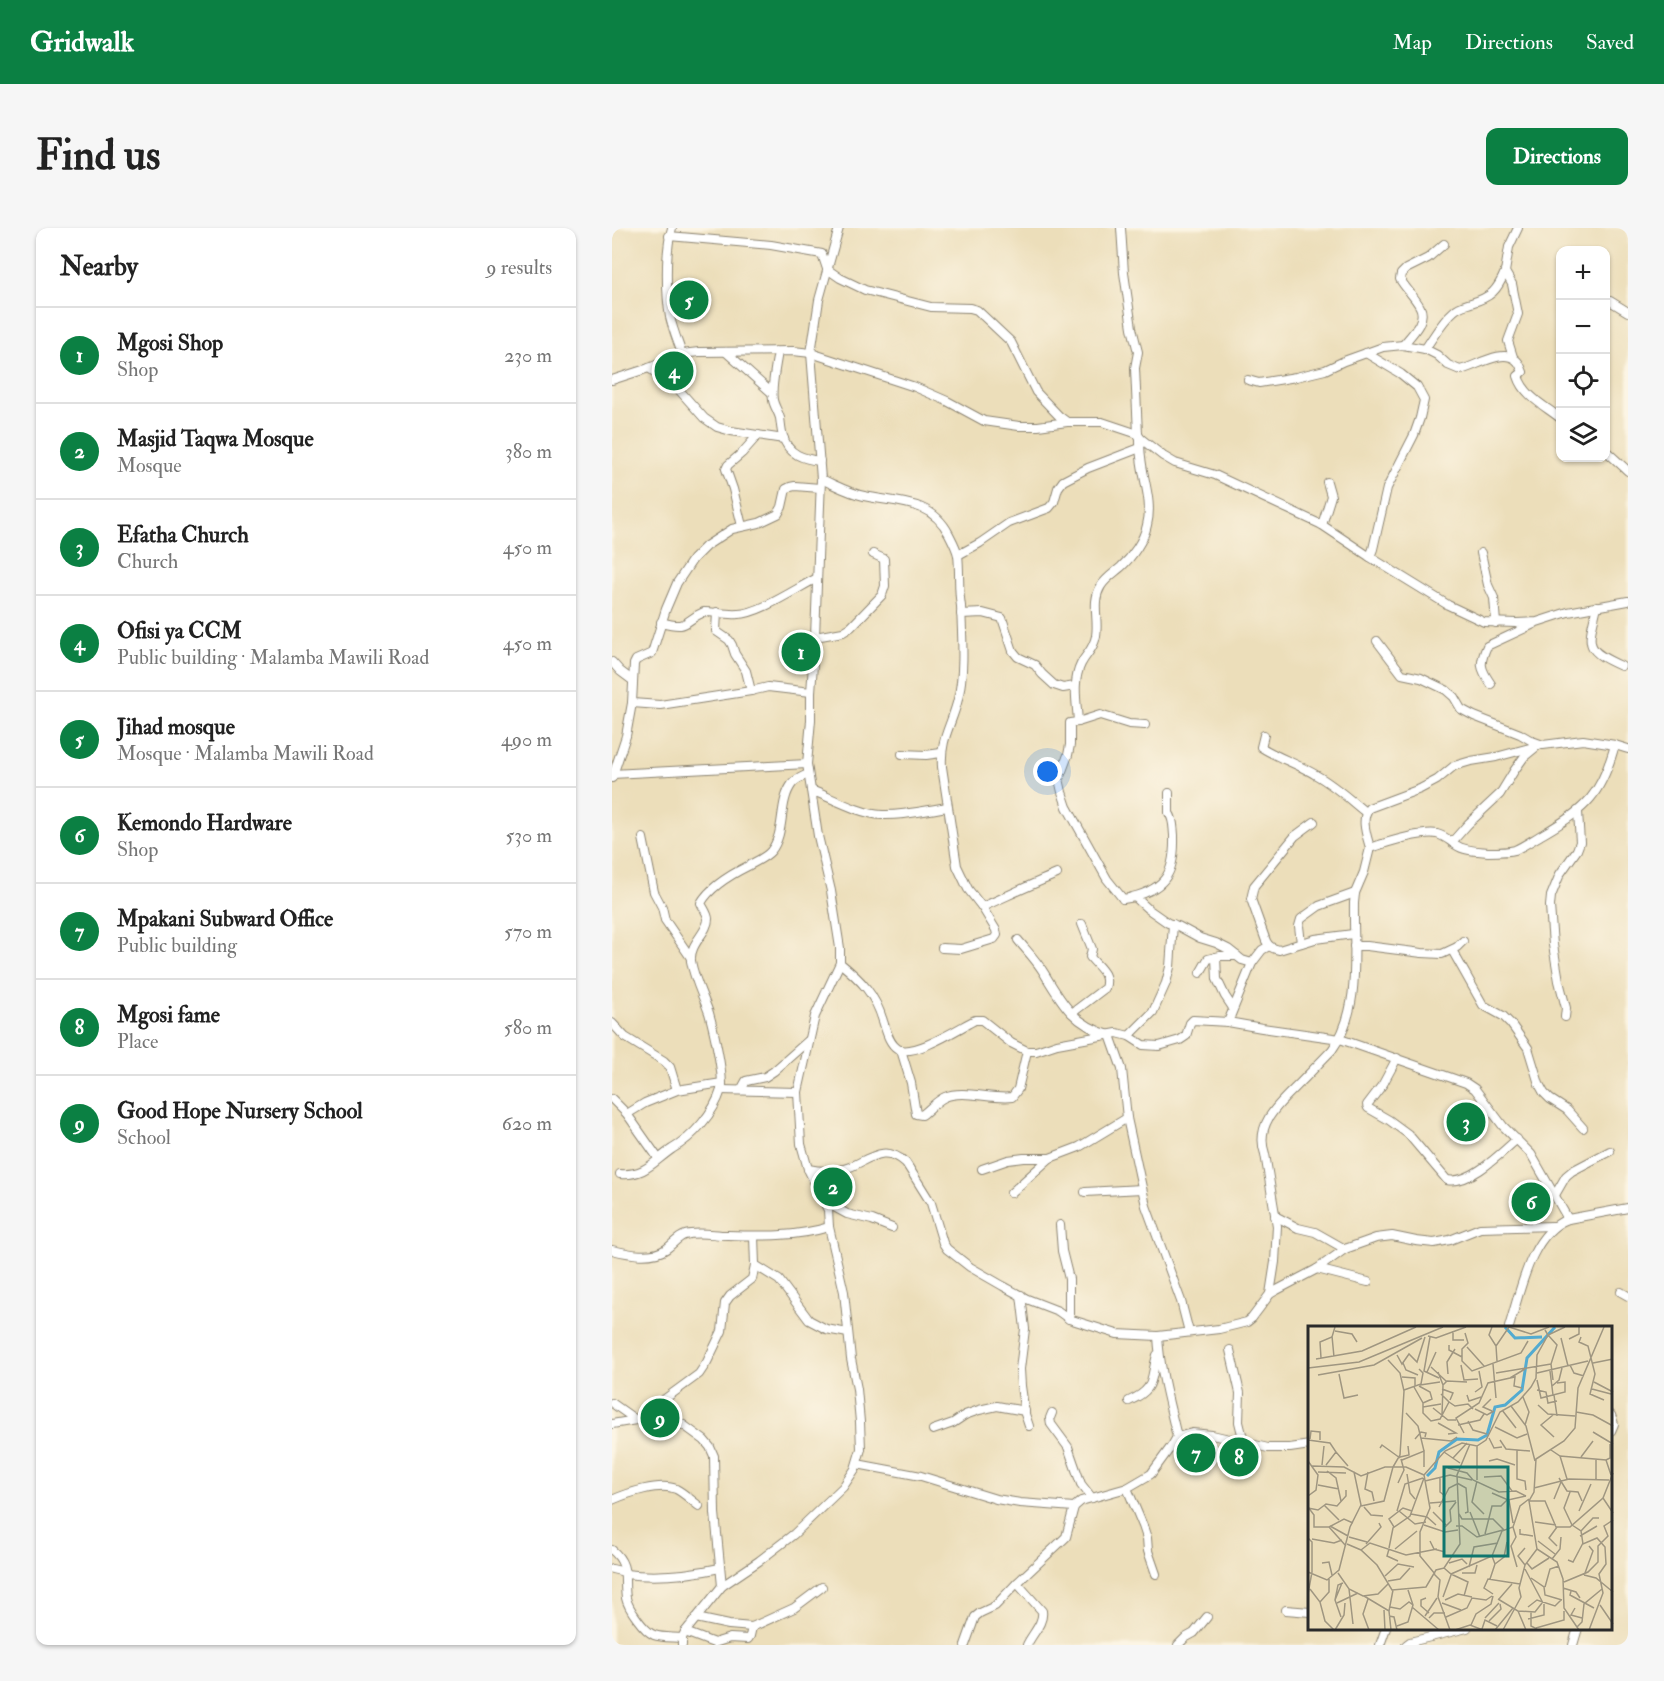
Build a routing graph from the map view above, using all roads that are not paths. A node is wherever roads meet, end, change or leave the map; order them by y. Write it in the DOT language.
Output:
graph roads {
  1 [pos="839,228"];
  2 [pos="1121,228"];
  3 [pos="1518,228"];
  4 [pos="670,232"];
  5 [pos="1444,244"];
  6 [pos="827,269"];
  7 [pos="1505,272"];
  8 [pos="1610,301"];
  9 [pos="1628,312"];
  10 [pos="1403,345"];
  11 [pos="1425,349"];
  12 [pos="726,352"];
  13 [pos="778,352"];
  14 [pos="811,352"];
  15 [pos="1366,353"];
  16 [pos="682,354"];
  17 [pos="1513,357"];
  18 [pos="649,368"];
  19 [pos="612,380"];
  20 [pos="1248,380"];
  21 [pos="772,393"];
  22 [pos="1556,415"];
  23 [pos="1067,422"];
  24 [pos="758,435"];
  25 [pos="784,439"];
  26 [pos="1139,440"];
  27 [pos="1610,455"];
  28 [pos="820,460"];
  29 [pos="1628,471"];
  30 [pos="1328,482"];
  31 [pos="820,483"];
  32 [pos="1322,525"];
  33 [pos="742,526"];
  34 [pos="1481,553"];
  35 [pos="873,554"];
  36 [pos="958,555"];
  37 [pos="1370,557"];
  38 [pos="817,578"];
  39 [pos="1628,601"];
  40 [pos="1597,606"];
  41 [pos="717,612"];
  42 [pos="961,614"];
  43 [pos="661,622"];
  44 [pos="1537,622"];
  45 [pos="1496,623"];
  46 [pos="815,637"];
  47 [pos="1377,641"];
  48 [pos="612,662"];
  49 [pos="1621,666"];
  50 [pos="632,680"];
  51 [pos="1491,684"];
  52 [pos="1075,686"];
  53 [pos="751,691"];
  54 [pos="811,692"];
  55 [pos="632,703"];
  56 [pos="1078,722"];
  57 [pos="1145,725"];
  58 [pos="1264,735"];
  59 [pos="1538,745"];
  60 [pos="1615,745"];
  61 [pos="1628,749"];
  62 [pos="902,753"];
  63 [pos="941,753"];
  64 [pos="807,769"];
  65 [pos="613,775"];
  66 [pos="811,790"];
  67 [pos="1169,793"];
  68 [pos="948,807"];
  69 [pos="1365,812"];
  70 [pos="1578,812"];
  71 [pos="1314,822"];
  72 [pos="643,838"];
  73 [pos="1452,842"];
  74 [pos="1370,848"];
  75 [pos="1057,874"];
  76 [pos="1355,893"];
  77 [pos="1123,899"];
  78 [pos="982,907"];
  79 [pos="1082,924"];
  80 [pos="1173,924"];
  81 [pos="1353,934"];
  82 [pos="1018,940"];
  83 [pos="1463,941"];
  84 [pos="1300,944"];
  85 [pos="1269,946"];
  86 [pos="1354,946"];
  87 [pos="942,948"];
  88 [pos="1452,950"];
  89 [pos="1237,956"];
  90 [pos="1216,957"];
  91 [pos="691,958"];
  92 [pos="840,963"];
  93 [pos="1252,963"];
  94 [pos="1200,973"];
  95 [pos="1233,1008"];
  96 [pos="1072,1013"];
  97 [pos="1565,1017"];
  98 [pos="1228,1022"];
  99 [pos="612,1023"];
  100 [pos="1110,1035"];
  101 [pos="1129,1036"];
  102 [pos="1340,1039"];
  103 [pos="809,1040"];
  104 [pos="901,1050"];
  105 [pos="1027,1051"];
  106 [pos="1396,1058"];
  107 [pos="722,1086"];
  108 [pos="676,1090"];
  109 [pos="741,1090"];
  110 [pos="798,1092"];
  111 [pos="612,1099"];
  112 [pos="627,1114"];
  113 [pos="1127,1118"];
  114 [pos="1583,1128"];
  115 [pos="1517,1139"];
  116 [pos="1610,1151"];
  117 [pos="658,1158"];
  118 [pos="1050,1158"];
  119 [pos="808,1169"];
  120 [pos="982,1169"];
  121 [pos="620,1174"];
  122 [pos="1142,1189"];
  123 [pos="1085,1192"];
  124 [pos="1011,1193"];
  125 [pos="1555,1195"];
  126 [pos="825,1202"];
  127 [pos="1628,1208"];
  128 [pos="1275,1216"];
  129 [pos="1568,1219"];
  130 [pos="1060,1225"];
  131 [pos="1554,1226"];
  132 [pos="829,1227"];
  133 [pos="892,1228"];
  134 [pos="754,1236"];
  135 [pos="1344,1249"];
  136 [pos="612,1250"];
  137 [pos="755,1265"];
  138 [pos="1317,1269"];
  139 [pos="1368,1282"];
  140 [pos="1270,1294"];
  141 [pos="1021,1295"];
  142 [pos="1069,1319"];
  143 [pos="1509,1326"];
  144 [pos="1189,1332"];
  145 [pos="848,1333"];
  146 [pos="1158,1336"];
  147 [pos="1159,1349"];
  148 [pos="1230,1350"];
  149 [pos="1129,1401"];
  150 [pos="612,1403"];
  151 [pos="656,1405"];
  152 [pos="1025,1411"];
  153 [pos="1052,1413"];
  154 [pos="636,1420"];
  155 [pos="612,1424"];
  156 [pos="1029,1426"];
  157 [pos="933,1430"];
  158 [pos="1177,1437"];
  159 [pos="1244,1442"];
  160 [pos="1308,1445"];
  161 [pos="857,1464"];
  162 [pos="1127,1488"];
  163 [pos="1092,1498"];
  164 [pos="612,1500"];
  165 [pos="699,1506"];
  166 [pos="1074,1507"];
  167 [pos="612,1550"];
  168 [pos="720,1568"];
  169 [pos="612,1569"];
  170 [pos="625,1573"];
  171 [pos="1156,1574"];
  172 [pos="1017,1583"];
  173 [pos="722,1586"];
  174 [pos="822,1587"];
  175 [pos="1286,1610"];
  176 [pos="1308,1612"];
  177 [pos="1207,1617"];
  178 [pos="696,1618"];
  179 [pos="752,1626"];
  180 [pos="1386,1630"];
  181 [pos="1463,1630"];
  182 [pos="1578,1630"];
  183 [pos="683,1638"];
  184 [pos="965,1645"];
  185 [pos="1027,1645"];
  186 [pos="1178,1645"];
  187 [pos="1380,1645"];
  188 [pos="1406,1645"];
  189 [pos="1573,1645"];
  1 -- 6 [label="street"];
  2 -- 26 [label="street"];
  3 -- 7 [label="street"];
  4 -- 6 [label="street"];
  4 -- 16 [label="street"];
  5 -- 10 [label="street"];
  6 -- 14 [label="street"];
  6 -- 23 [label="street"];
  7 -- 11 [label="street"];
  7 -- 17 [label="street"];
  8 -- 9 [label="street"];
  10 -- 11 [label="street"];
  10 -- 15 [label="street"];
  11 -- 17 [label="street"];
  12 -- 13 [label="street"];
  12 -- 16 [label="street"];
  12 -- 21 [label="street"];
  13 -- 14 [label="street"];
  13 -- 21 [label="street"];
  14 -- 23 [label="street"];
  14 -- 28 [label="street"];
  15 -- 20 [label="street"];
  15 -- 37 [label="street"];
  16 -- 18 [label="street"];
  17 -- 22 [label="street"];
  18 -- 19 [label="street"];
  18 -- 24 [label="street"];
  21 -- 25 [label="street"];
  23 -- 26 [label="street"];
  24 -- 25 [label="street"];
  24 -- 33 [label="street"];
  25 -- 28 [label="street"];
  26 -- 32 [label="street"];
  26 -- 36 [label="street"];
  26 -- 52 [label="street"];
  27 -- 29 [label="street"];
  28 -- 31 [label="street"];
  30 -- 32 [label="street"];
  31 -- 33 [label="street"];
  31 -- 36 [label="street"];
  31 -- 38 [label="street"];
  32 -- 37 [label="street"];
  33 -- 43 [label="street"];
  34 -- 45 [label="street"];
  35 -- 46 [label="street"];
  36 -- 42 [label="street"];
  37 -- 45 [label="street"];
  38 -- 41 [label="street"];
  38 -- 46 [label="street"];
  39 -- 40 [label="street"];
  40 -- 44 [label="street"];
  40 -- 49 [label="street"];
  41 -- 43 [label="street"];
  41 -- 53 [label="street"];
  42 -- 52 [label="street"];
  42 -- 63 [label="street"];
  43 -- 50 [label="street"];
  44 -- 45 [label="street"];
  44 -- 51 [label="street"];
  46 -- 54 [label="street"];
  47 -- 59 [label="street"];
  48 -- 50 [label="street"];
  50 -- 55 [label="street"];
  52 -- 56 [label="street"];
  53 -- 54 [label="street"];
  53 -- 55 [label="street"];
  54 -- 64 [label="street"];
  55 -- 65 [label="street"];
  56 -- 57 [label="street"];
  56 -- 77 [label="street"];
  58 -- 69 [label="street"];
  59 -- 60 [label="street"];
  59 -- 69 [label="street"];
  59 -- 73 [label="street"];
  60 -- 61 [label="street"];
  60 -- 70 [label="street"];
  62 -- 63 [label="street"];
  63 -- 68 [label="street"];
  64 -- 65 [label="street"];
  64 -- 66 [label="street"];
  64 -- 91 [label="street"];
  66 -- 68 [label="street"];
  66 -- 92 [label="street"];
  67 -- 77 [label="street"];
  68 -- 78 [label="street"];
  69 -- 74 [label="street"];
  70 -- 73 [label="street"];
  70 -- 97 [label="street"];
  71 -- 85 [label="street"];
  72 -- 91 [label="street"];
  73 -- 74 [label="street"];
  74 -- 76 [label="street"];
  75 -- 78 [label="street"];
  76 -- 81 [label="street"];
  76 -- 84 [label="street"];
  77 -- 80 [label="street"];
  78 -- 87 [label="street"];
  79 -- 96 [label="street"];
  80 -- 89 [label="street"];
  80 -- 101 [label="street"];
  81 -- 84 [label="street"];
  81 -- 86 [label="street"];
  82 -- 96 [label="street"];
  83 -- 88 [label="street"];
  84 -- 85 [label="street"];
  85 -- 93 [label="street"];
  86 -- 88 [label="street"];
  86 -- 102 [label="street"];
  88 -- 114 [label="street"];
  89 -- 90 [label="street"];
  89 -- 93 [label="street"];
  90 -- 94 [label="street"];
  90 -- 95 [label="street"];
  91 -- 107 [label="street"];
  92 -- 103 [label="street"];
  92 -- 104 [label="street"];
  93 -- 95 [label="street"];
  95 -- 98 [label="street"];
  96 -- 100 [label="street"];
  98 -- 101 [label="street"];
  98 -- 102 [label="street"];
  99 -- 108 [label="street"];
  100 -- 101 [label="street"];
  100 -- 105 [label="street"];
  100 -- 113 [label="street"];
  102 -- 106 [label="street"];
  102 -- 128 [label="street"];
  103 -- 109 [label="street"];
  103 -- 110 [label="street"];
  104 -- 105 [label="street"];
  104 -- 105 [label="street"];
  106 -- 115 [label="street"];
  106 -- 115 [label="street"];
  107 -- 108 [label="street"];
  107 -- 109 [label="street"];
  107 -- 117 [label="street"];
  108 -- 112 [label="street"];
  109 -- 110 [label="street"];
  110 -- 119 [label="street"];
  111 -- 112 [label="street"];
  112 -- 117 [label="street"];
  113 -- 118 [label="street"];
  113 -- 122 [label="street"];
  115 -- 125 [label="street"];
  116 -- 125 [label="street"];
  117 -- 121 [label="street"];
  118 -- 120 [label="street"];
  118 -- 124 [label="street"];
  119 -- 126 [label="street"];
  119 -- 141 [label="street"];
  122 -- 123 [label="street"];
  122 -- 144 [label="street"];
  125 -- 129 [label="street"];
  126 -- 132 [label="street"];
  126 -- 133 [label="street"];
  127 -- 129 [label="street"];
  128 -- 135 [label="street"];
  128 -- 140 [label="street"];
  129 -- 131 [label="street"];
  130 -- 142 [label="street"];
  131 -- 135 [label="street"];
  131 -- 143 [label="street"];
  132 -- 134 [label="street"];
  132 -- 145 [label="street"];
  134 -- 136 [label="street"];
  134 -- 137 [label="street"];
  135 -- 138 [label="street"];
  137 -- 145 [label="street"];
  137 -- 151 [label="street"];
  138 -- 139 [label="street"];
  138 -- 140 [label="street"];
  140 -- 144 [label="street"];
  141 -- 142 [label="street"];
  141 -- 152 [label="street"];
  142 -- 146 [label="street"];
  144 -- 146 [label="street"];
  145 -- 161 [label="street"];
  146 -- 147 [label="street"];
  147 -- 149 [label="street"];
  147 -- 158 [label="street"];
  148 -- 159 [label="street"];
  150 -- 154 [label="street"];
  151 -- 154 [label="street"];
  151 -- 168 [label="street"];
  152 -- 156 [label="street"];
  152 -- 157 [label="street"];
  153 -- 163 [label="street"];
  154 -- 155 [label="street"];
  158 -- 159 [label="street"];
  158 -- 162 [label="street"];
  159 -- 160 [label="street"];
  161 -- 166 [label="street"];
  161 -- 173 [label="street"];
  162 -- 163 [label="street"];
  162 -- 171 [label="street"];
  163 -- 166 [label="street"];
  164 -- 165 [label="street"];
  166 -- 172 [label="street"];
  167 -- 170 [label="street"];
  168 -- 170 [label="street"];
  168 -- 173 [label="street"];
  169 -- 170 [label="street"];
  170 -- 183 [label="street"];
  172 -- 184 [label="street"];
  172 -- 185 [label="street"];
  173 -- 178 [label="street"];
  174 -- 179 [label="street"];
  175 -- 176 [label="street"];
  177 -- 186 [label="street"];
  178 -- 179 [label="street"];
  178 -- 183 [label="street"];
  179 -- 183 [label="street"];
  180 -- 187 [label="street"];
  181 -- 188 [label="street"];
  182 -- 189 [label="street"];
}
